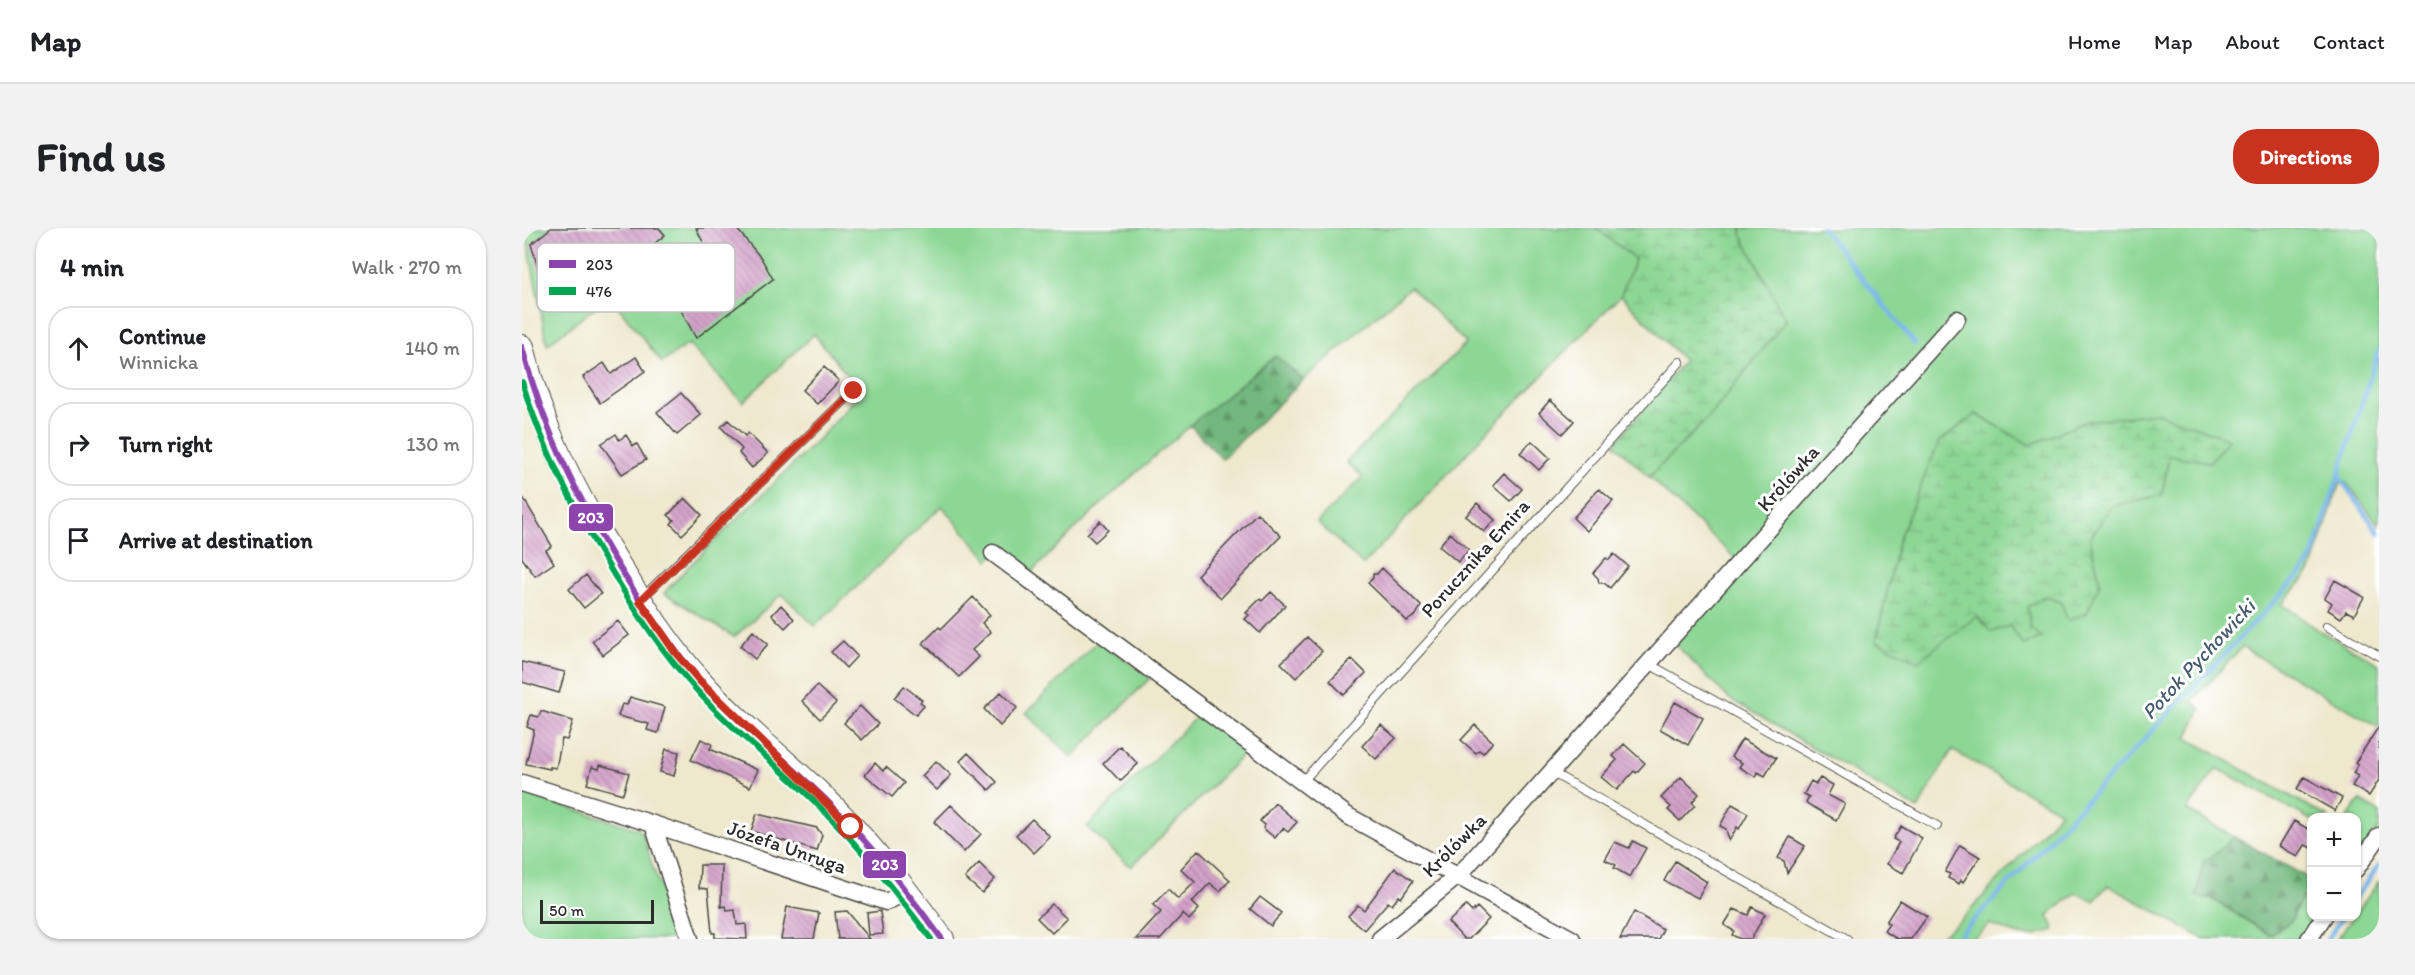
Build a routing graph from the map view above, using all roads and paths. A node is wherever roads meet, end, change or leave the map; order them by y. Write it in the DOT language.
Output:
graph roads {
  1 [pos="1957,319"];
  2 [pos="522,347"];
  3 [pos="1680,362"];
  4 [pos="854,391"];
  5 [pos="993,553"];
  6 [pos="640,601"];
  7 [pos="2326,626"];
  8 [pos="2379,656"];
  9 [pos="1649,664"];
  10 [pos="1550,772"];
  11 [pos="522,783"];
  12 [pos="1301,783"];
  13 [pos="653,824"];
  14 [pos="1938,826"];
  15 [pos="2379,836"];
  16 [pos="2357,867"];
  17 [pos="1459,875"];
  18 [pos="907,892"];
  19 [pos="2321,921"];
  20 [pos="690,939"];
  21 [pos="942,939"];
  22 [pos="1380,939"];
  23 [pos="1572,939"];
  24 [pos="1847,939"];
  25 [pos="2309,939"];
  1 -- 9 [label="street, Królówka"];
  2 -- 6 [label="street"];
  3 -- 12 [label="lane, Porucznika Emira"];
  4 -- 6 [label="lane"];
  5 -- 12 [label="street"];
  6 -- 18 [label="street"];
  7 -- 8 [label="lane"];
  9 -- 10 [label="street, Królówka"];
  9 -- 14 [label="lane"];
  10 -- 17 [label="street, Królówka"];
  10 -- 24 [label="lane"];
  11 -- 13 [label="street, Józefa Unruga"];
  12 -- 17 [label="street"];
  13 -- 18 [label="street, Józefa Unruga"];
  13 -- 20 [label="street"];
  15 -- 16 [label="street"];
  17 -- 22 [label="street, Królówka"];
  17 -- 23 [label="street"];
  18 -- 21 [label="street"];
  19 -- 25 [label="street"];
}
